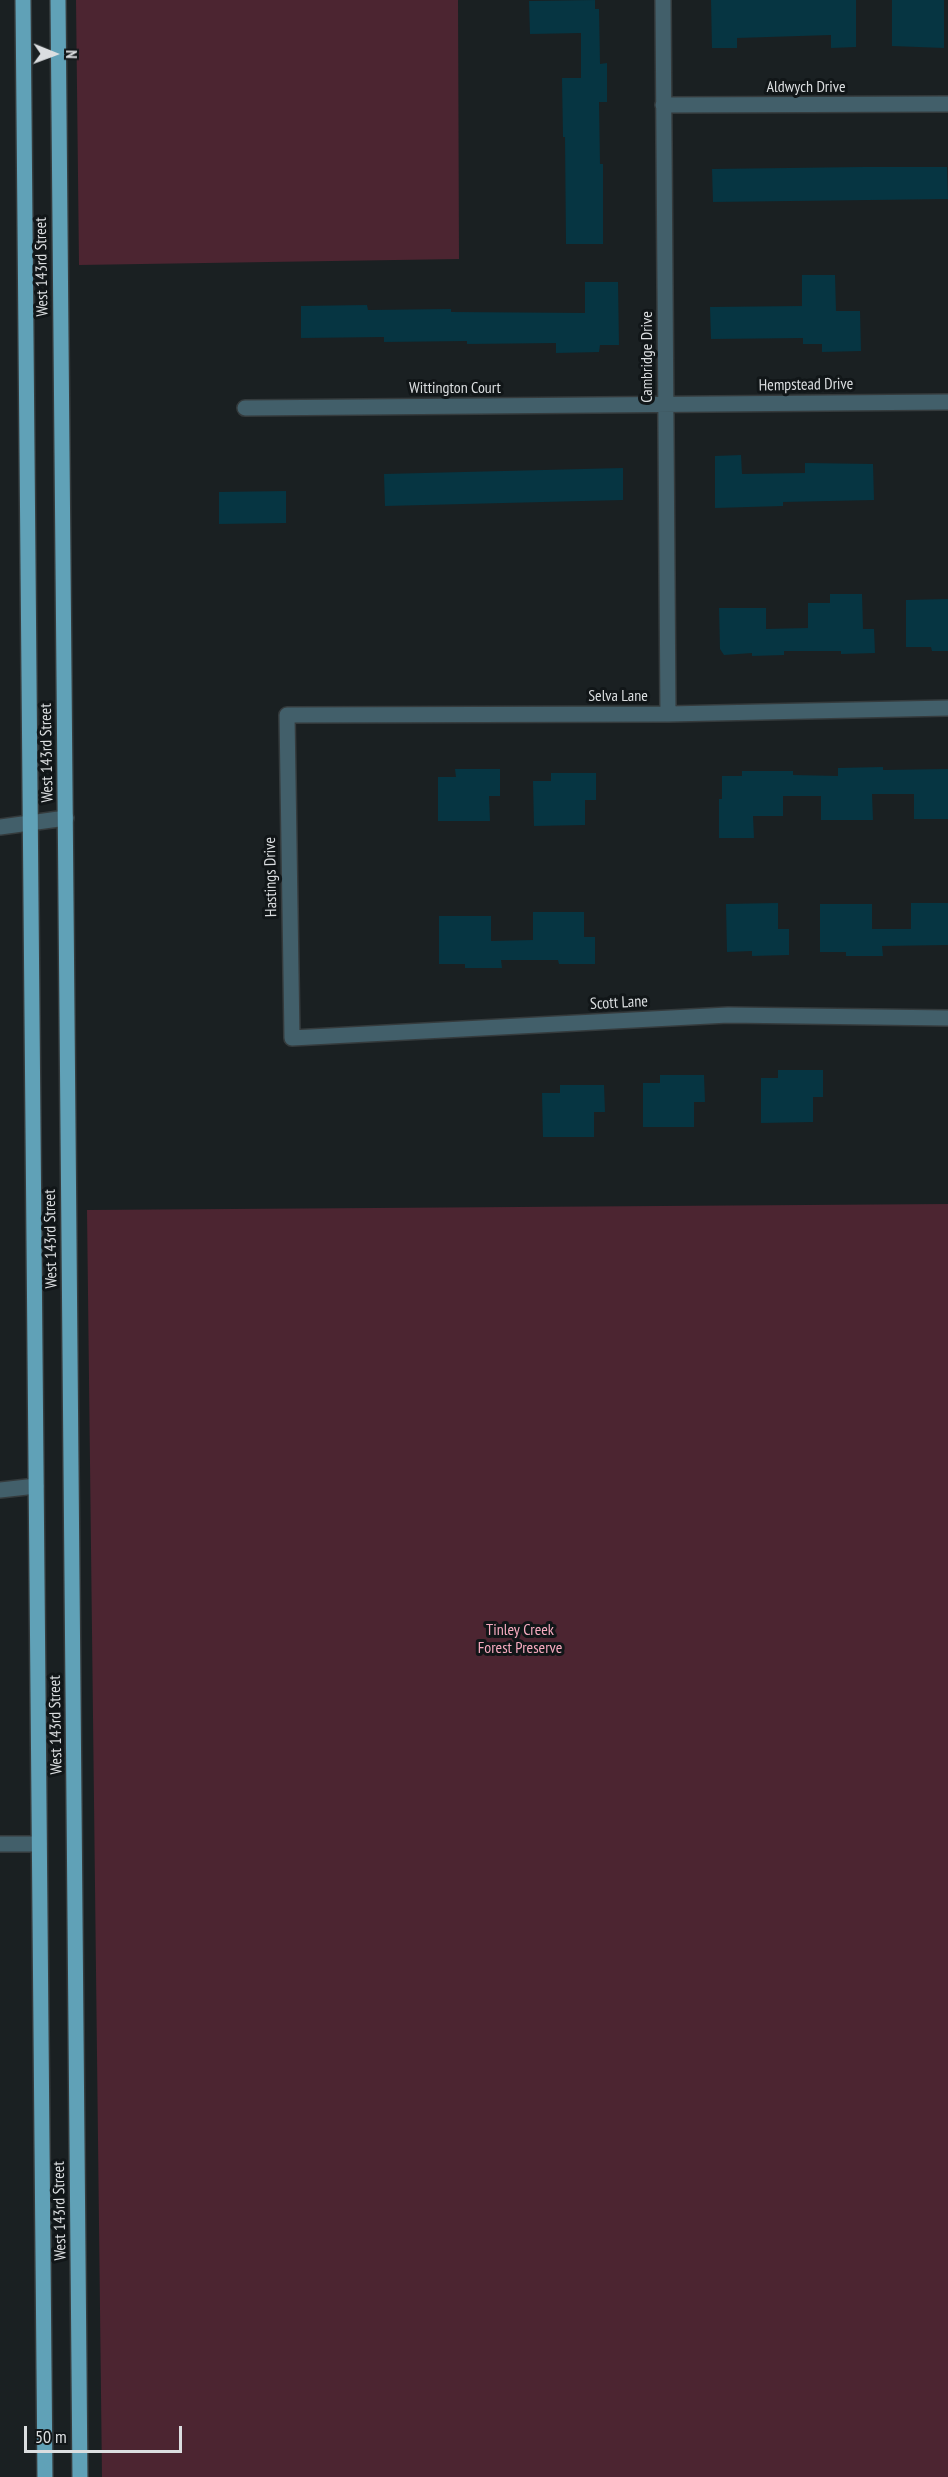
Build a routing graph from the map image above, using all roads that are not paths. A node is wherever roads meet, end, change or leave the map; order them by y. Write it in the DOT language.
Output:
graph roads {
  1 [pos="23,0"];
  2 [pos="58,0"];
  3 [pos="663,0"];
  4 [pos="663,105"];
  5 [pos="948,105"];
  6 [pos="948,402"];
  7 [pos="665,405"];
  8 [pos="245,408"];
  9 [pos="948,708"];
  10 [pos="668,714"];
  11 [pos="287,716"];
  12 [pos="66,818"];
  13 [pos="30,822"];
  14 [pos="0,827"];
  15 [pos="948,1018"];
  16 [pos="292,1038"];
  17 [pos="36,1486"];
  18 [pos="0,1490"];
  19 [pos="0,1844"];
  20 [pos="39,1844"];
  21 [pos="45,2477"];
  22 [pos="80,2477"];
  1 -- 13 [label="main road, West 143rd Street"];
  2 -- 12 [label="main road, West 143rd Street"];
  3 -- 4 [label="street, Cambridge Drive"];
  4 -- 5 [label="street, Aldwych Drive"];
  4 -- 7 [label="street, Cambridge Drive"];
  6 -- 7 [label="street, Hempstead Drive"];
  7 -- 8 [label="street, Wittington Court"];
  7 -- 10 [label="street, Cambridge Drive"];
  9 -- 10 [label="street, Selva Lane"];
  10 -- 11 [label="street, Selva Lane"];
  11 -- 16 [label="street, Hastings Drive"];
  12 -- 13 [label="street"];
  12 -- 22 [label="main road, West 143rd Street"];
  13 -- 14 [label="street"];
  13 -- 17 [label="main road, West 143rd Street"];
  15 -- 16 [label="street, Scott Lane"];
  17 -- 18 [label="street"];
  17 -- 20 [label="main road, West 143rd Street"];
  19 -- 20 [label="street"];
  20 -- 21 [label="main road, West 143rd Street"];
}
